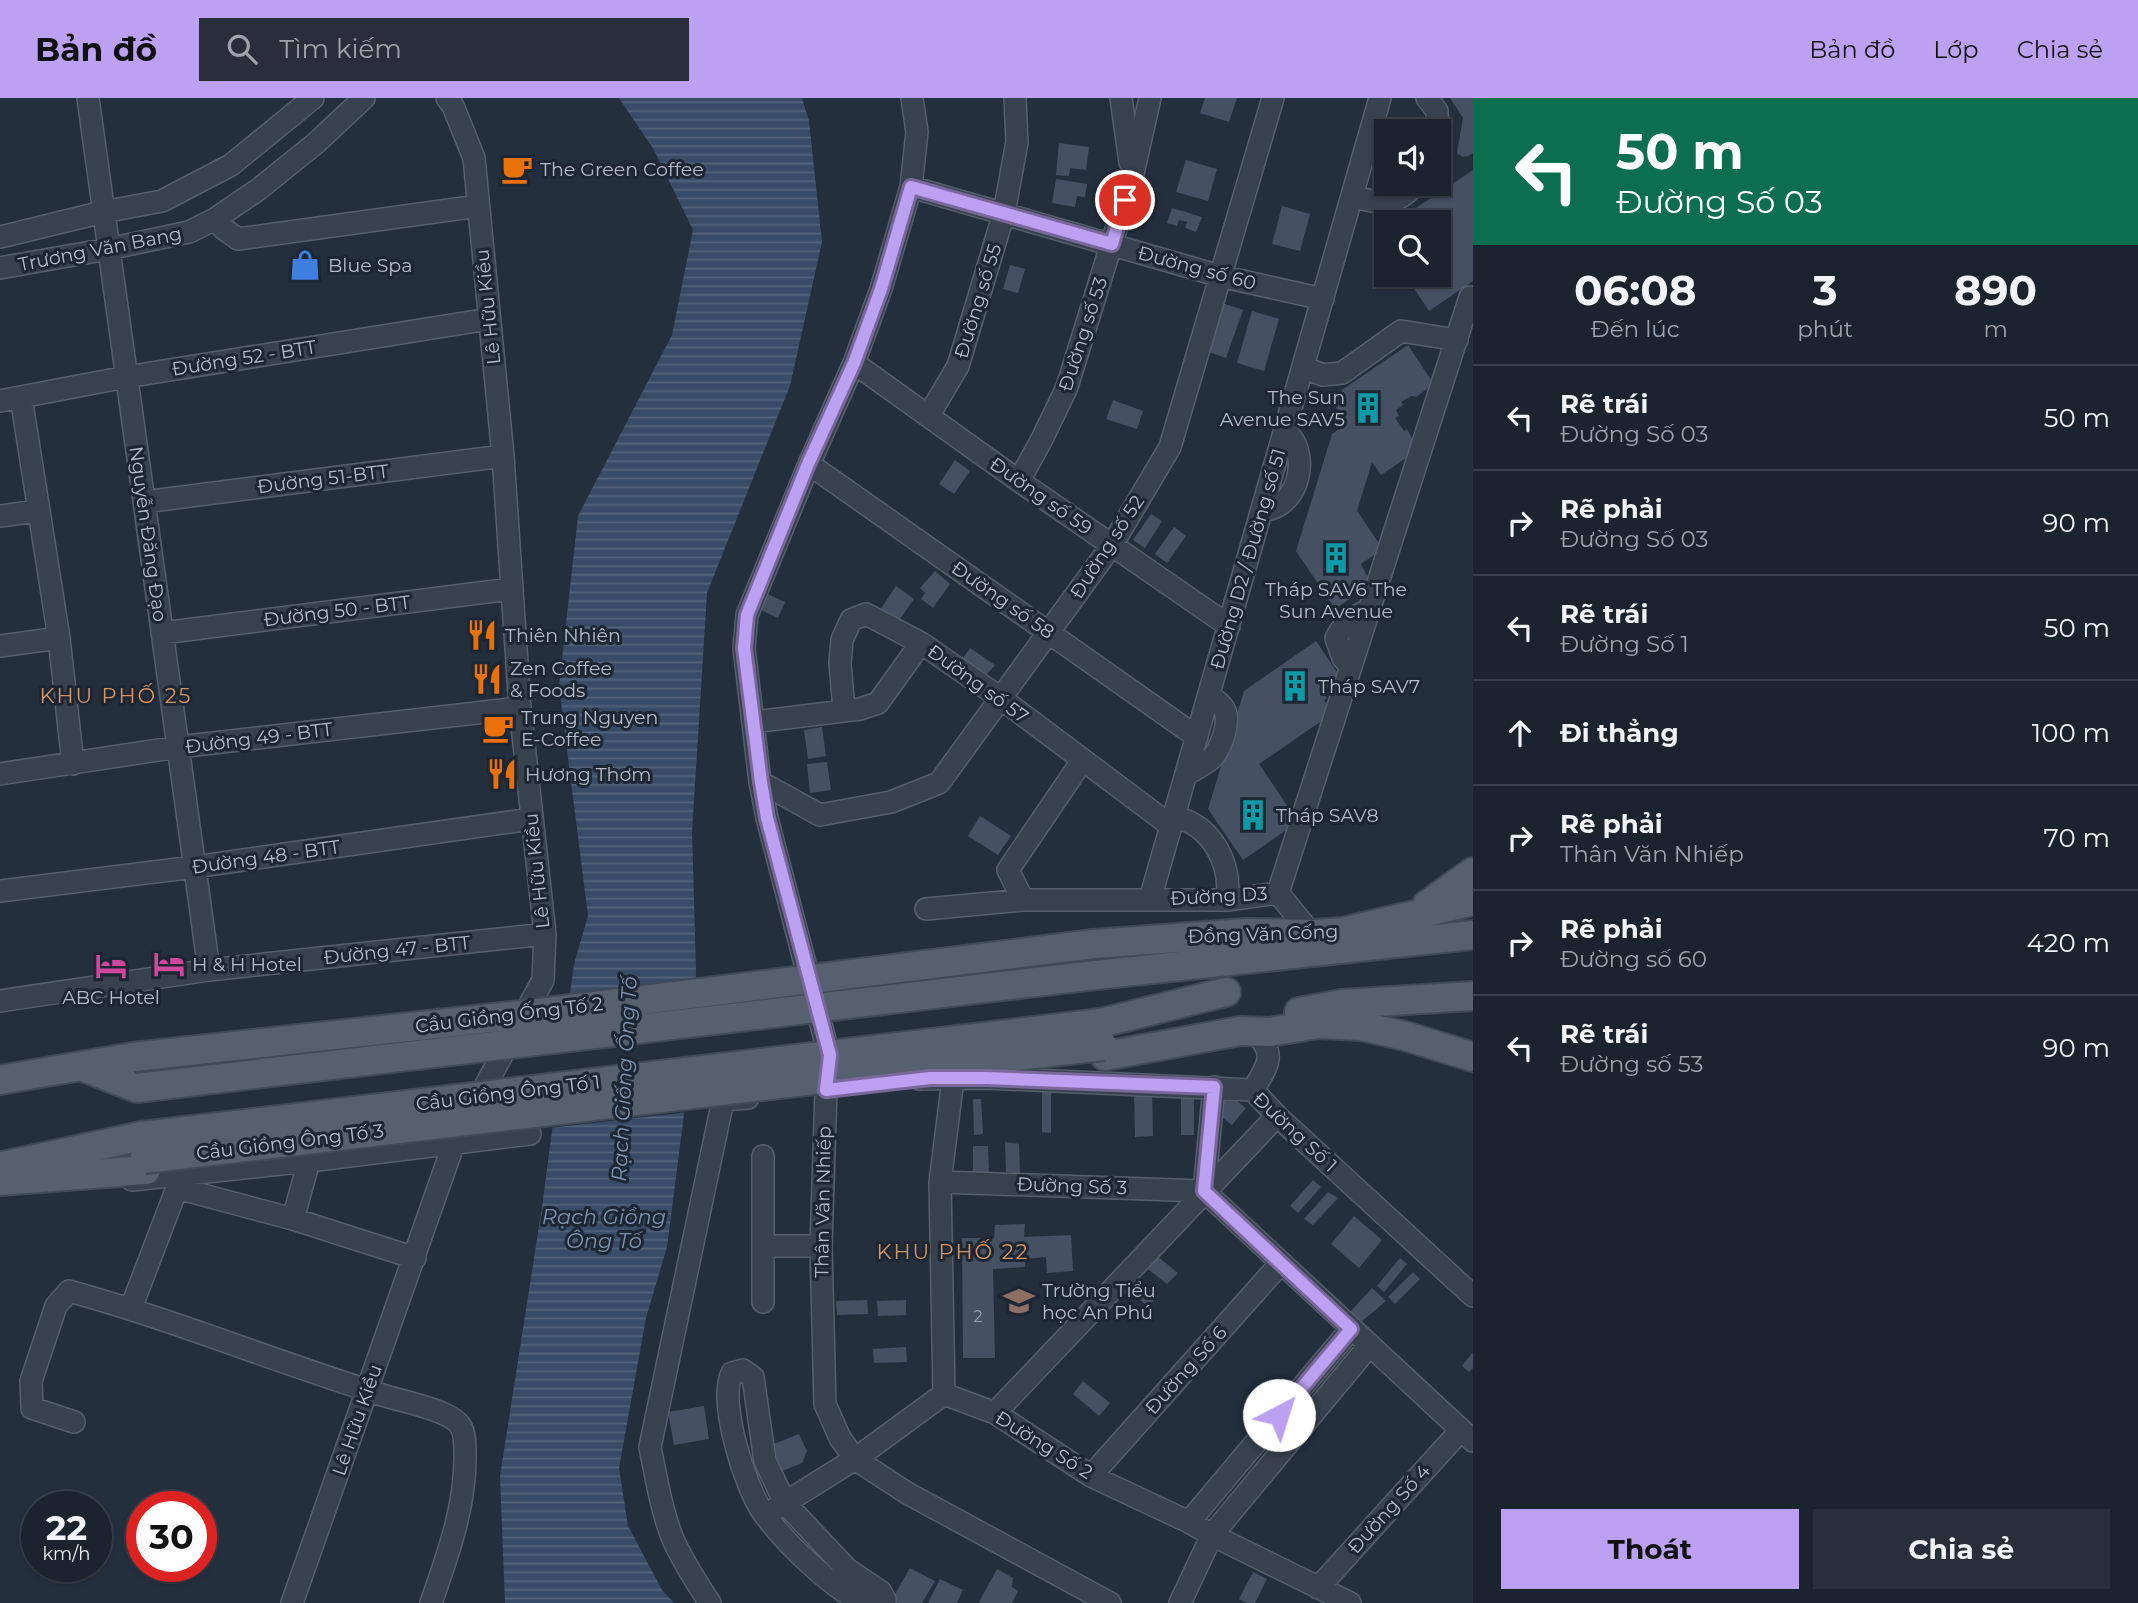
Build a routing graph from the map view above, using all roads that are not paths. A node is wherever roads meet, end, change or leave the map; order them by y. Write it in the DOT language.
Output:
graph roads {
  1 [pos="88,98"];
  2 [pos="313,98"];
  3 [pos="364,98"];
  4 [pos="447,98"];
  5 [pos="912,98"];
  6 [pos="1015,98"];
  7 [pos="1121,98"];
  8 [pos="1150,98"];
  9 [pos="1273,98"];
  10 [pos="1380,98"];
  11 [pos="1427,98"];
  12 [pos="1437,119"];
  13 [pos="1132,177"];
  14 [pos="911,187"];
  15 [pos="1352,196"];
  16 [pos="1402,196"];
  17 [pos="478,206"];
  18 [pos="103,212"];
  19 [pos="1004,213"];
  20 [pos="215,219"];
  21 [pos="0,237"];
  22 [pos="1112,244"];
  23 [pos="108,249"];
  24 [pos="0,268"];
  25 [pos="1220,276"];
  26 [pos="1473,298"];
  27 [pos="1322,299"];
  28 [pos="489,319"];
  29 [pos="1457,340"];
  30 [pos="1305,359"];
  31 [pos="854,363"];
  32 [pos="126,377"];
  33 [pos="11,399"];
  34 [pos="929,415"];
  35 [pos="503,456"];
  36 [pos="808,464"];
  37 [pos="1019,481"];
  38 [pos="144,502"];
  39 [pos="37,511"];
  40 [pos="0,516"];
  41 [pos="1112,545"];
  42 [pos="511,589"];
  43 [pos="1229,626"];
  44 [pos="162,633"];
  45 [pos="1049,633"];
  46 [pos="59,638"];
  47 [pos="921,643"];
  48 [pos="0,646"];
  49 [pos="1209,695"];
  50 [pos="999,698"];
  51 [pos="520,708"];
  52 [pos="844,710"];
  53 [pos="754,722"];
  54 [pos="1197,737"];
  55 [pos="178,747"];
  56 [pos="1082,761"];
  57 [pos="73,764"];
  58 [pos="0,774"];
  59 [pos="1186,774"];
  60 [pos="761,782"];
  61 [pos="531,819"];
  62 [pos="1172,822"];
  63 [pos="194,867"];
  64 [pos="1008,870"];
  65 [pos="1473,872"];
  66 [pos="0,891"];
  67 [pos="1278,893"];
  68 [pos="1150,899"];
  69 [pos="1023,900"];
  70 [pos="1227,900"];
  71 [pos="1473,901"];
  72 [pos="988,902"];
  73 [pos="926,909"];
  74 [pos="1412,915"];
  75 [pos="545,934"];
  76 [pos="1304,934"];
  77 [pos="1473,935"];
  78 [pos="1093,944"];
  79 [pos="209,970"];
  80 [pos="1224,992"];
  81 [pos="1473,996"];
  82 [pos="0,1001"];
  83 [pos="1342,1004"];
  84 [pos="1261,1032"];
  85 [pos="1473,1039"];
  86 [pos="1103,1042"];
  87 [pos="1473,1057"];
  88 [pos="81,1066"];
  89 [pos="953,1079"];
  90 [pos="0,1080"];
  91 [pos="1214,1087"];
  92 [pos="826,1090"];
  93 [pos="1253,1090"];
  94 [pos="1277,1116"];
  95 [pos="530,1133"];
  96 [pos="454,1143"];
  97 [pos="763,1156"];
  98 [pos="309,1161"];
  99 [pos="3,1172"];
  100 [pos="177,1181"];
  101 [pos="940,1182"];
  102 [pos="1204,1191"];
  103 [pos="293,1219"];
  104 [pos="765,1246"];
  105 [pos="821,1246"];
  106 [pos="415,1258"];
  107 [pos="1280,1264"];
  108 [pos="1473,1296"];
  109 [pos="763,1303"];
  110 [pos="131,1308"];
  111 [pos="1351,1329"];
  112 [pos="1369,1346"];
  113 [pos="367,1390"];
  114 [pos="944,1394"];
  115 [pos="995,1413"];
  116 [pos="75,1422"];
  117 [pos="1467,1435"];
  118 [pos="855,1459"];
  119 [pos="1091,1476"];
  120 [pos="785,1503"];
  121 [pos="765,1516"];
  122 [pos="1189,1522"];
  123 [pos="1212,1535"];
  124 [pos="1318,1588"];
  125 [pos="1088,1598"];
  126 [pos="292,1603"];
  127 [pos="431,1603"];
  128 [pos="710,1603"];
  129 [pos="863,1603"];
  130 [pos="882,1603"];
  131 [pos="1110,1603"];
  132 [pos="1180,1603"];
  133 [pos="1350,1603"];
  1 -- 18 [label="street, Nguyễn Đăng Đạo"];
  2 -- 18 [label="street, Trương Văn Bang"];
  3 -- 20 [label="street, Trương Văn Bang"];
  4 -- 17 [label="street, Lê Hữu Kiều"];
  5 -- 14 [label="street, Thân Văn Nhiếp"];
  6 -- 19 [label="street, Đường số 55"];
  7 -- 13 [label="street"];
  8 -- 13 [label="street, Đường số 53"];
  9 -- 25 [label="street, Đường số 52"];
  10 -- 15 [label="street, Đường D2 / Đường số 51"];
  11 -- 12 [label="street"];
  13 -- 22 [label="street, Đường số 53"];
  14 -- 19 [label="street, Đường số 60"];
  14 -- 31 [label="street, Thân Văn Nhiếp"];
  15 -- 16 [label="street"];
  15 -- 27 [label="street, Đường D2 / Đường số 51"];
  17 -- 20 [label="street"];
  17 -- 28 [label="street, Lê Hữu Kiều"];
  18 -- 21 [label="street, Trương Văn Bang"];
  18 -- 23 [label="street, Nguyễn Đăng Đạo"];
  19 -- 22 [label="street, Đường số 60"];
  19 -- 34 [label="street, Đường số 55"];
  20 -- 23 [label="street, Trương Văn Bang"];
  22 -- 25 [label="street, Đường số 60"];
  22 -- 37 [label="street, Đường số 53"];
  23 -- 24 [label="street, Trương Văn Bang"];
  23 -- 32 [label="street, Nguyễn Đăng Đạo"];
  25 -- 27 [label="street, Đường số 60"];
  25 -- 41 [label="street, Đường số 52"];
  26 -- 29 [label="street"];
  27 -- 30 [label="street, Đường D2 / Đường số 51"];
  28 -- 32 [label="street, Đường 52 - BTT"];
  28 -- 35 [label="street, Lê Hữu Kiều"];
  29 -- 30 [label="street"];
  29 -- 67 [label="street"];
  30 -- 43 [label="street, Đường D2 / Đường số 51"];
  31 -- 34 [label="street, Đường số 59"];
  31 -- 36 [label="street, Thân Văn Nhiếp"];
  32 -- 33 [label="street, Đường 52 - BTT"];
  32 -- 38 [label="street, Nguyễn Đăng Đạo"];
  33 -- 39 [label="street"];
  34 -- 37 [label="street, Đường số 59"];
  35 -- 38 [label="street, Đường 51-BTT"];
  35 -- 42 [label="street, Lê Hữu Kiều"];
  36 -- 45 [label="street, Đường số 58"];
  36 -- 53 [label="street, Thân Văn Nhiếp"];
  37 -- 41 [label="street, Đường số 59"];
  38 -- 44 [label="street, Nguyễn Đăng Đạo"];
  39 -- 40 [label="street"];
  39 -- 46 [label="street"];
  41 -- 43 [label="street, Đường số 59"];
  41 -- 45 [label="street, Đường số 52"];
  42 -- 44 [label="street, Đường 50 - BTT"];
  42 -- 51 [label="street, Lê Hữu Kiều"];
  43 -- 49 [label="street, Đường D2 / Đường số 51"];
  44 -- 55 [label="street, Nguyễn Đăng Đạo"];
  45 -- 50 [label="street, Đường số 52"];
  45 -- 54 [label="street, Đường số 58"];
  46 -- 48 [label="street"];
  46 -- 57 [label="street"];
  47 -- 50 [label="street, Đường số 57"];
  47 -- 52 [label="street"];
  47 -- 52 [label="street, Đường số 57"];
  49 -- 54 [label="street, Đường D2 / Đường số 51"];
  49 -- 59 [label="street"];
  50 -- 56 [label="street, Đường số 57"];
  50 -- 60 [label="street, Đường số 52"];
  51 -- 55 [label="street, Đường 49 - BTT"];
  51 -- 61 [label="street, Lê Hữu Kiều"];
  52 -- 53 [label="street"];
  53 -- 60 [label="street, Thân Văn Nhiếp"];
  54 -- 59 [label="street, Đường D2 / Đường số 51"];
  55 -- 57 [label="street, Đường 49 - BTT"];
  55 -- 63 [label="street, Nguyễn Đăng Đạo"];
  56 -- 62 [label="street, Đường số 57"];
  56 -- 64 [label="street"];
  57 -- 58 [label="street, Đường 49 - BTT"];
  59 -- 62 [label="street, Đường D2 / Đường số 51"];
  60 -- 92 [label="street, Thân Văn Nhiếp"];
  61 -- 63 [label="street, Đường 48 - BTT"];
  61 -- 75 [label="street, Lê Hữu Kiều"];
  62 -- 68 [label="street, Đường D2 / Đường số 51"];
  62 -- 70 [label="street, Đường số 57"];
  63 -- 66 [label="street, Đường 48 - BTT"];
  63 -- 79 [label="street, Nguyễn Đăng Đạo"];
  64 -- 69 [label="street"];
  64 -- 72 [label="street"];
  65 -- 74 [label="main road"];
  67 -- 70 [label="street, Đường D3"];
  67 -- 76 [label="street, Đường D3"];
  68 -- 69 [label="street, Đường D3"];
  68 -- 70 [label="street, Đường D3"];
  69 -- 72 [label="street, Đường D3"];
  71 -- 74 [label="main road, Đồng Văn Cống"];
  72 -- 73 [label="street, Đường D3"];
  74 -- 76 [label="main road, Đồng Văn Cống"];
  75 -- 79 [label="street, Đường 47 - BTT"];
  75 -- 96 [label="street, Lê Hữu Kiều"];
  76 -- 78 [label="main road, Đồng Văn Cống"];
  77 -- 88 [label="main road, Đồng Văn Cống, bridge"];
  78 -- 88 [label="main road, Cầu Giồng Ống Tố 2, bridge"];
  79 -- 82 [label="street, Đường 47 - BTT"];
  80 -- 86 [label="main road"];
  81 -- 83 [label="main road"];
  83 -- 85 [label="main road"];
  83 -- 86 [label="main road"];
  84 -- 86 [label="main road"];
  84 -- 87 [label="main road"];
  84 -- 93 [label="street"];
  86 -- 99 [label="main road, Cầu Giồng Ông Tố 3, bridge"];
  88 -- 90 [label="main road"];
  89 -- 91 [label="street, Đường Số 1"];
  89 -- 92 [label="street, Đường Số 1"];
  89 -- 101 [label="street"];
  91 -- 93 [label="street, Đường Số 1"];
  91 -- 102 [label="street"];
  92 -- 105 [label="street, Thân Văn Nhiếp"];
  92 -- 128 [label="street, Đường Số 1"];
  93 -- 94 [label="street, Đường Số 1"];
  94 -- 102 [label="street"];
  94 -- 108 [label="street, Đường Số 1"];
  95 -- 96 [label="street"];
  96 -- 98 [label="street"];
  96 -- 106 [label="street, Lê Hữu Kiều"];
  97 -- 104 [label="street"];
  98 -- 100 [label="street"];
  98 -- 103 [label="street"];
  99 -- 100 [label="street"];
  100 -- 103 [label="street"];
  100 -- 110 [label="street"];
  101 -- 102 [label="street, Đường Số 3"];
  101 -- 114 [label="street"];
  102 -- 107 [label="street"];
  102 -- 115 [label="street"];
  103 -- 106 [label="street"];
  104 -- 105 [label="street"];
  104 -- 109 [label="street"];
  105 -- 118 [label="street, Thân Văn Nhiếp"];
  106 -- 113 [label="street, Lê Hữu Kiều"];
  107 -- 111 [label="street"];
  107 -- 119 [label="street, Đường Số 6"];
  110 -- 113 [label="street"];
  110 -- 116 [label="street"];
  111 -- 112 [label="street"];
  111 -- 122 [label="street"];
  112 -- 117 [label="street"];
  112 -- 123 [label="street"];
  113 -- 126 [label="street, Lê Hữu Kiều"];
  113 -- 127 [label="street"];
  114 -- 115 [label="street, Đường Số 2"];
  114 -- 118 [label="street"];
  115 -- 119 [label="street, Đường Số 2"];
  117 -- 124 [label="street, Đường Số 4"];
  118 -- 120 [label="street"];
  118 -- 125 [label="street, Thân Văn Nhiếp"];
  119 -- 122 [label="street, Đường Số 2"];
  120 -- 121 [label="street"];
  120 -- 121 [label="street"];
  120 -- 130 [label="street"];
  121 -- 129 [label="street"];
  122 -- 123 [label="street, Đường Số 2"];
  123 -- 124 [label="street, Đường Số 2"];
  123 -- 132 [label="street"];
  124 -- 133 [label="street, Đường Số 2"];
  125 -- 131 [label="street, Thân Văn Nhiếp"];
}
